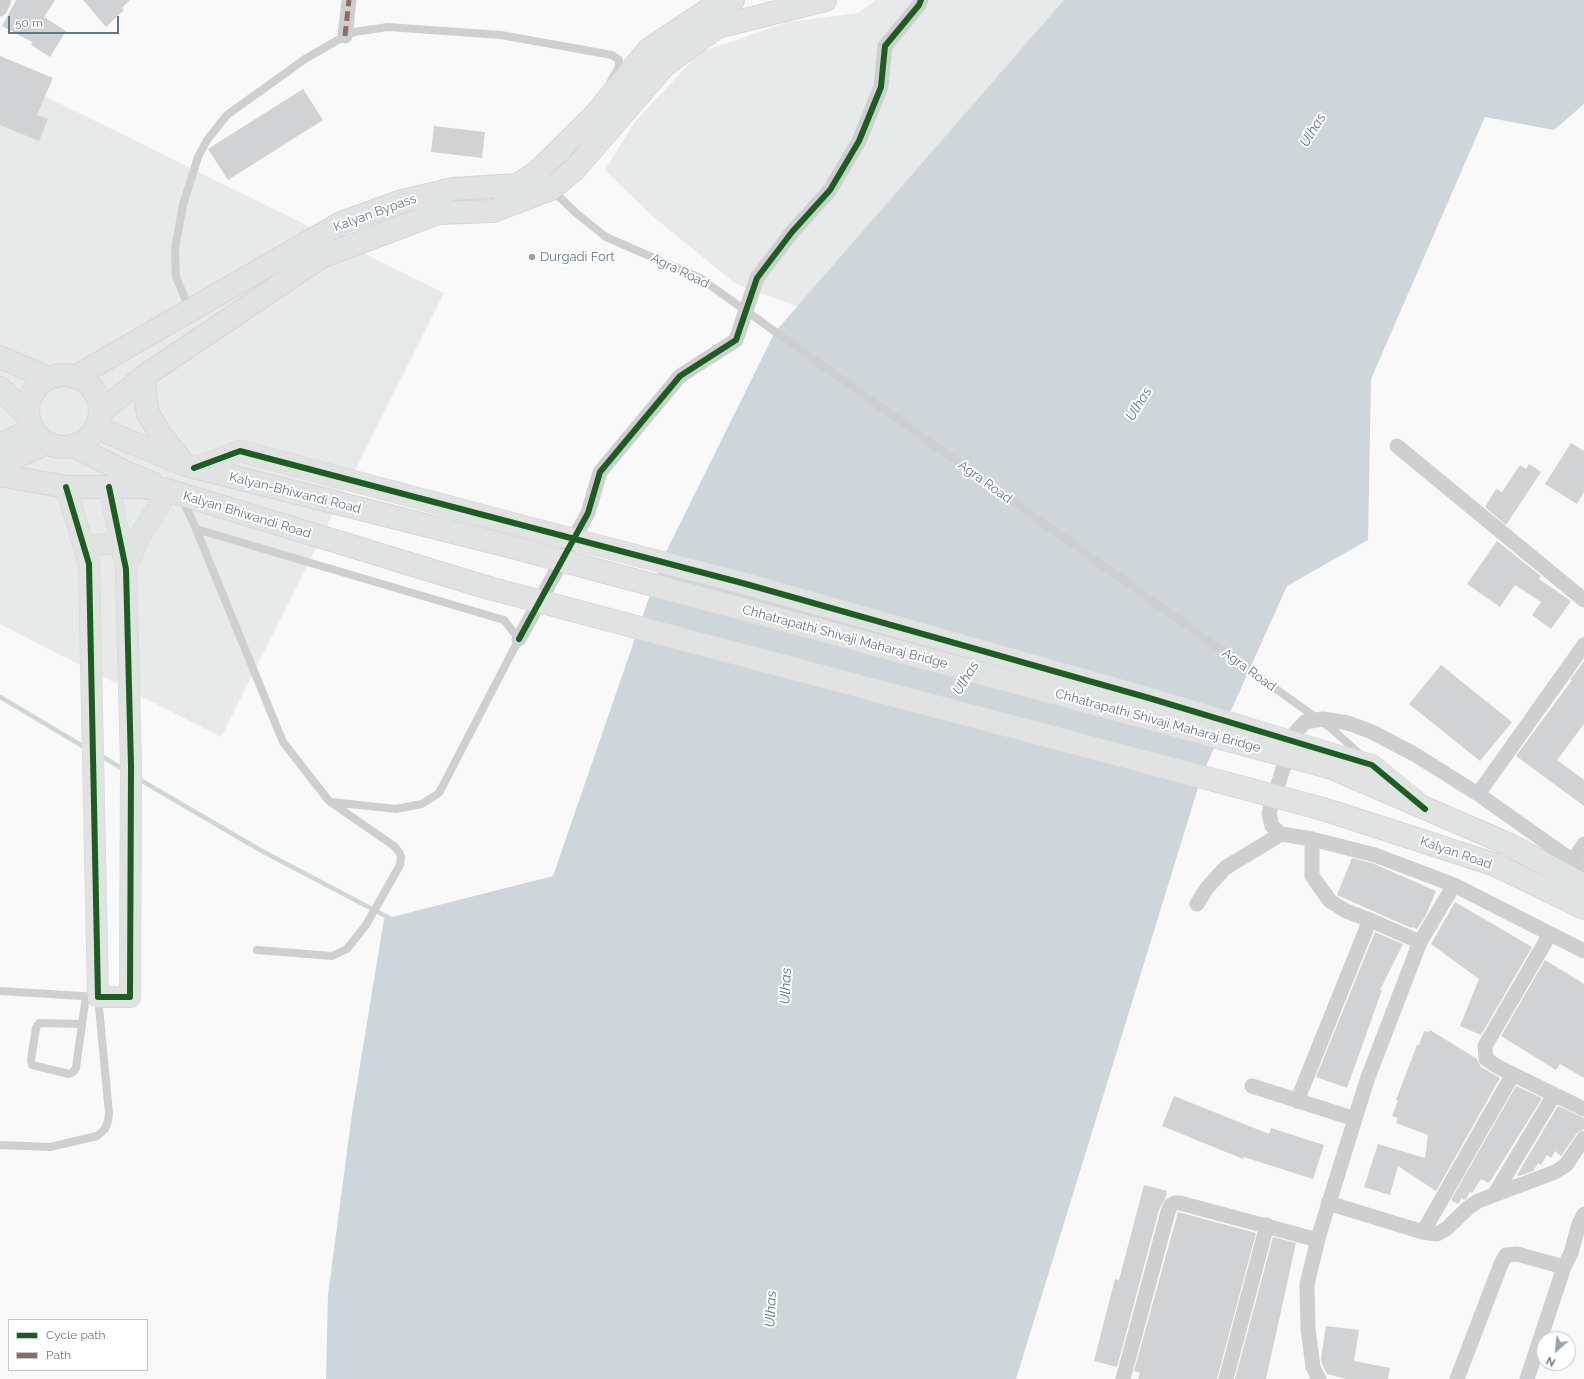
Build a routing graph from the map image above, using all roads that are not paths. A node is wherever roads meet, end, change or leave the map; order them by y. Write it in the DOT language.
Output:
graph roads {
  1 [pos="4,0"];
  2 [pos="349,0"];
  3 [pos="825,0"];
  4 [pos="921,0"];
  5 [pos="719,7"];
  6 [pos="0,9"];
  7 [pos="345,36"];
  8 [pos="594,116"];
  9 [pos="544,180"];
  10 [pos="190,311"];
  11 [pos="0,357"];
  12 [pos="146,375"];
  13 [pos="76,377"];
  14 [pos="48,378"];
  15 [pos="0,388"];
  16 [pos="99,420"];
  17 [pos="36,429"];
  18 [pos="0,446"];
  19 [pos="74,446"];
  20 [pos="1397,446"];
  21 [pos="0,464"];
  22 [pos="190,466"];
  23 [pos="0,475"];
  24 [pos="66,487"];
  25 [pos="109,487"];
  26 [pos="174,493"];
  27 [pos="196,529"];
  28 [pos="121,542"];
  29 [pos="497,544"];
  30 [pos="84,547"];
  31 [pos="126,569"];
  32 [pos="1584,600"];
  33 [pos="519,639"];
  34 [pos="1584,645"];
  35 [pos="1334,761"];
  36 [pos="1372,765"];
  37 [pos="1478,794"];
  38 [pos="329,801"];
  39 [pos="1323,809"];
  40 [pos="1425,809"];
  41 [pos="1282,834"];
  42 [pos="1312,839"];
  43 [pos="1584,844"];
  44 [pos="1578,865"];
  45 [pos="1454,885"];
  46 [pos="1584,885"];
  47 [pos="1197,904"];
  48 [pos="1584,908"];
  49 [pos="1370,920"];
  50 [pos="1550,934"];
  51 [pos="1420,942"];
  52 [pos="257,950"];
  53 [pos="1584,951"];
  54 [pos="0,991"];
  55 [pos="92,997"];
  56 [pos="82,1024"];
  57 [pos="1513,1074"];
  58 [pos="1252,1086"];
  59 [pos="1554,1095"];
  60 [pos="1297,1101"];
  61 [pos="1584,1109"];
  62 [pos="1355,1119"];
  63 [pos="1584,1138"];
  64 [pos="0,1145"];
  65 [pos="1494,1195"];
  66 [pos="1328,1203"];
  67 [pos="1584,1214"];
  68 [pos="1267,1225"];
  69 [pos="1423,1232"];
  70 [pos="1319,1237"];
  71 [pos="1578,1256"];
  72 [pos="1564,1267"];
  73 [pos="1123,1379"];
  74 [pos="1226,1379"];
  75 [pos="1319,1379"];
  76 [pos="1457,1379"];
  77 [pos="1527,1379"];
  1 -- 6 [label="street"];
  2 -- 7 [label="street"];
  3 -- 5 [label="main road"];
  4 -- 33 [label="street"];
  5 -- 8 [label="main road, Kalyan Bypass"];
  5 -- 9 [label="main road, Kalyan Bypass"];
  7 -- 8 [label="lane"];
  7 -- 10 [label="lane"];
  8 -- 9 [label="main road, Kalyan Bypass"];
  9 -- 10 [label="main road, Kalyan Bypass"];
  9 -- 12 [label="main road, Kalyan Bypass"];
  9 -- 36 [label="lane, Agra Road, bridge"];
  10 -- 13 [label="main road, Kalyan Bypass"];
  11 -- 14 [label="main road"];
  12 -- 16 [label="main road, Kalyan Bypass"];
  12 -- 22 [label="main road"];
  13 -- 14 [label="main road"];
  13 -- 16 [label="main road"];
  14 -- 17 [label="main road"];
  15 -- 17 [label="main road"];
  16 -- 19 [label="main road"];
  16 -- 22 [label="main road, Kalyan-Bhiwandi Road"];
  17 -- 18 [label="main road"];
  17 -- 19 [label="main road"];
  17 -- 21 [label="main road"];
  19 -- 26 [label="main road"];
  20 -- 32 [label="street"];
  22 -- 29 [label="main road, Kalyan-Bhiwandi Road"];
  22 -- 35 [label="street, bridge"];
  23 -- 24 [label="main road, Kalyan Bhiwandi Road"];
  24 -- 25 [label="main road, Kalyan Bhiwandi Road"];
  24 -- 30 [label="street"];
  25 -- 26 [label="main road, Kalyan Bhiwandi Road"];
  25 -- 28 [label="street"];
  26 -- 27 [label="lane"];
  26 -- 31 [label="street"];
  26 -- 39 [label="main road, Kalyan Bhiwandi Road, bridge"];
  27 -- 33 [label="lane"];
  27 -- 38 [label="lane"];
  28 -- 30 [label="street"];
  28 -- 31 [label="street"];
  29 -- 35 [label="main road, Chhatrapathi Shivaji Maharaj Bridge, bridge"];
  30 -- 55 [label="street"];
  31 -- 55 [label="street"];
  33 -- 38 [label="lane"];
  34 -- 37 [label="street"];
  35 -- 36 [label="street"];
  35 -- 40 [label="main road"];
  36 -- 40 [label="street, Agra Road"];
  37 -- 41 [label="street"];
  37 -- 44 [label="street"];
  38 -- 52 [label="lane"];
  39 -- 48 [label="main road, Kalyan Road"];
  40 -- 46 [label="main road"];
  41 -- 42 [label="street"];
  41 -- 47 [label="street"];
  42 -- 45 [label="street"];
  42 -- 49 [label="street"];
  43 -- 44 [label="street"];
  45 -- 50 [label="street"];
  45 -- 51 [label="street"];
  49 -- 51 [label="street"];
  49 -- 60 [label="street"];
  50 -- 53 [label="street"];
  50 -- 57 [label="street"];
  51 -- 62 [label="street"];
  54 -- 55 [label="lane"];
  55 -- 56 [label="lane"];
  55 -- 64 [label="lane"];
  56 -- 56 [label="lane"];
  57 -- 59 [label="street"];
  57 -- 69 [label="street"];
  58 -- 60 [label="street"];
  59 -- 61 [label="street"];
  59 -- 65 [label="street"];
  60 -- 62 [label="street"];
  62 -- 66 [label="street"];
  63 -- 65 [label="street"];
  65 -- 69 [label="street"];
  66 -- 69 [label="street"];
  66 -- 70 [label="street"];
  67 -- 71 [label="street"];
  68 -- 70 [label="street"];
  68 -- 73 [label="street"];
  68 -- 74 [label="street"];
  70 -- 75 [label="street"];
  71 -- 72 [label="street"];
  72 -- 76 [label="street"];
  72 -- 77 [label="street"];
}
